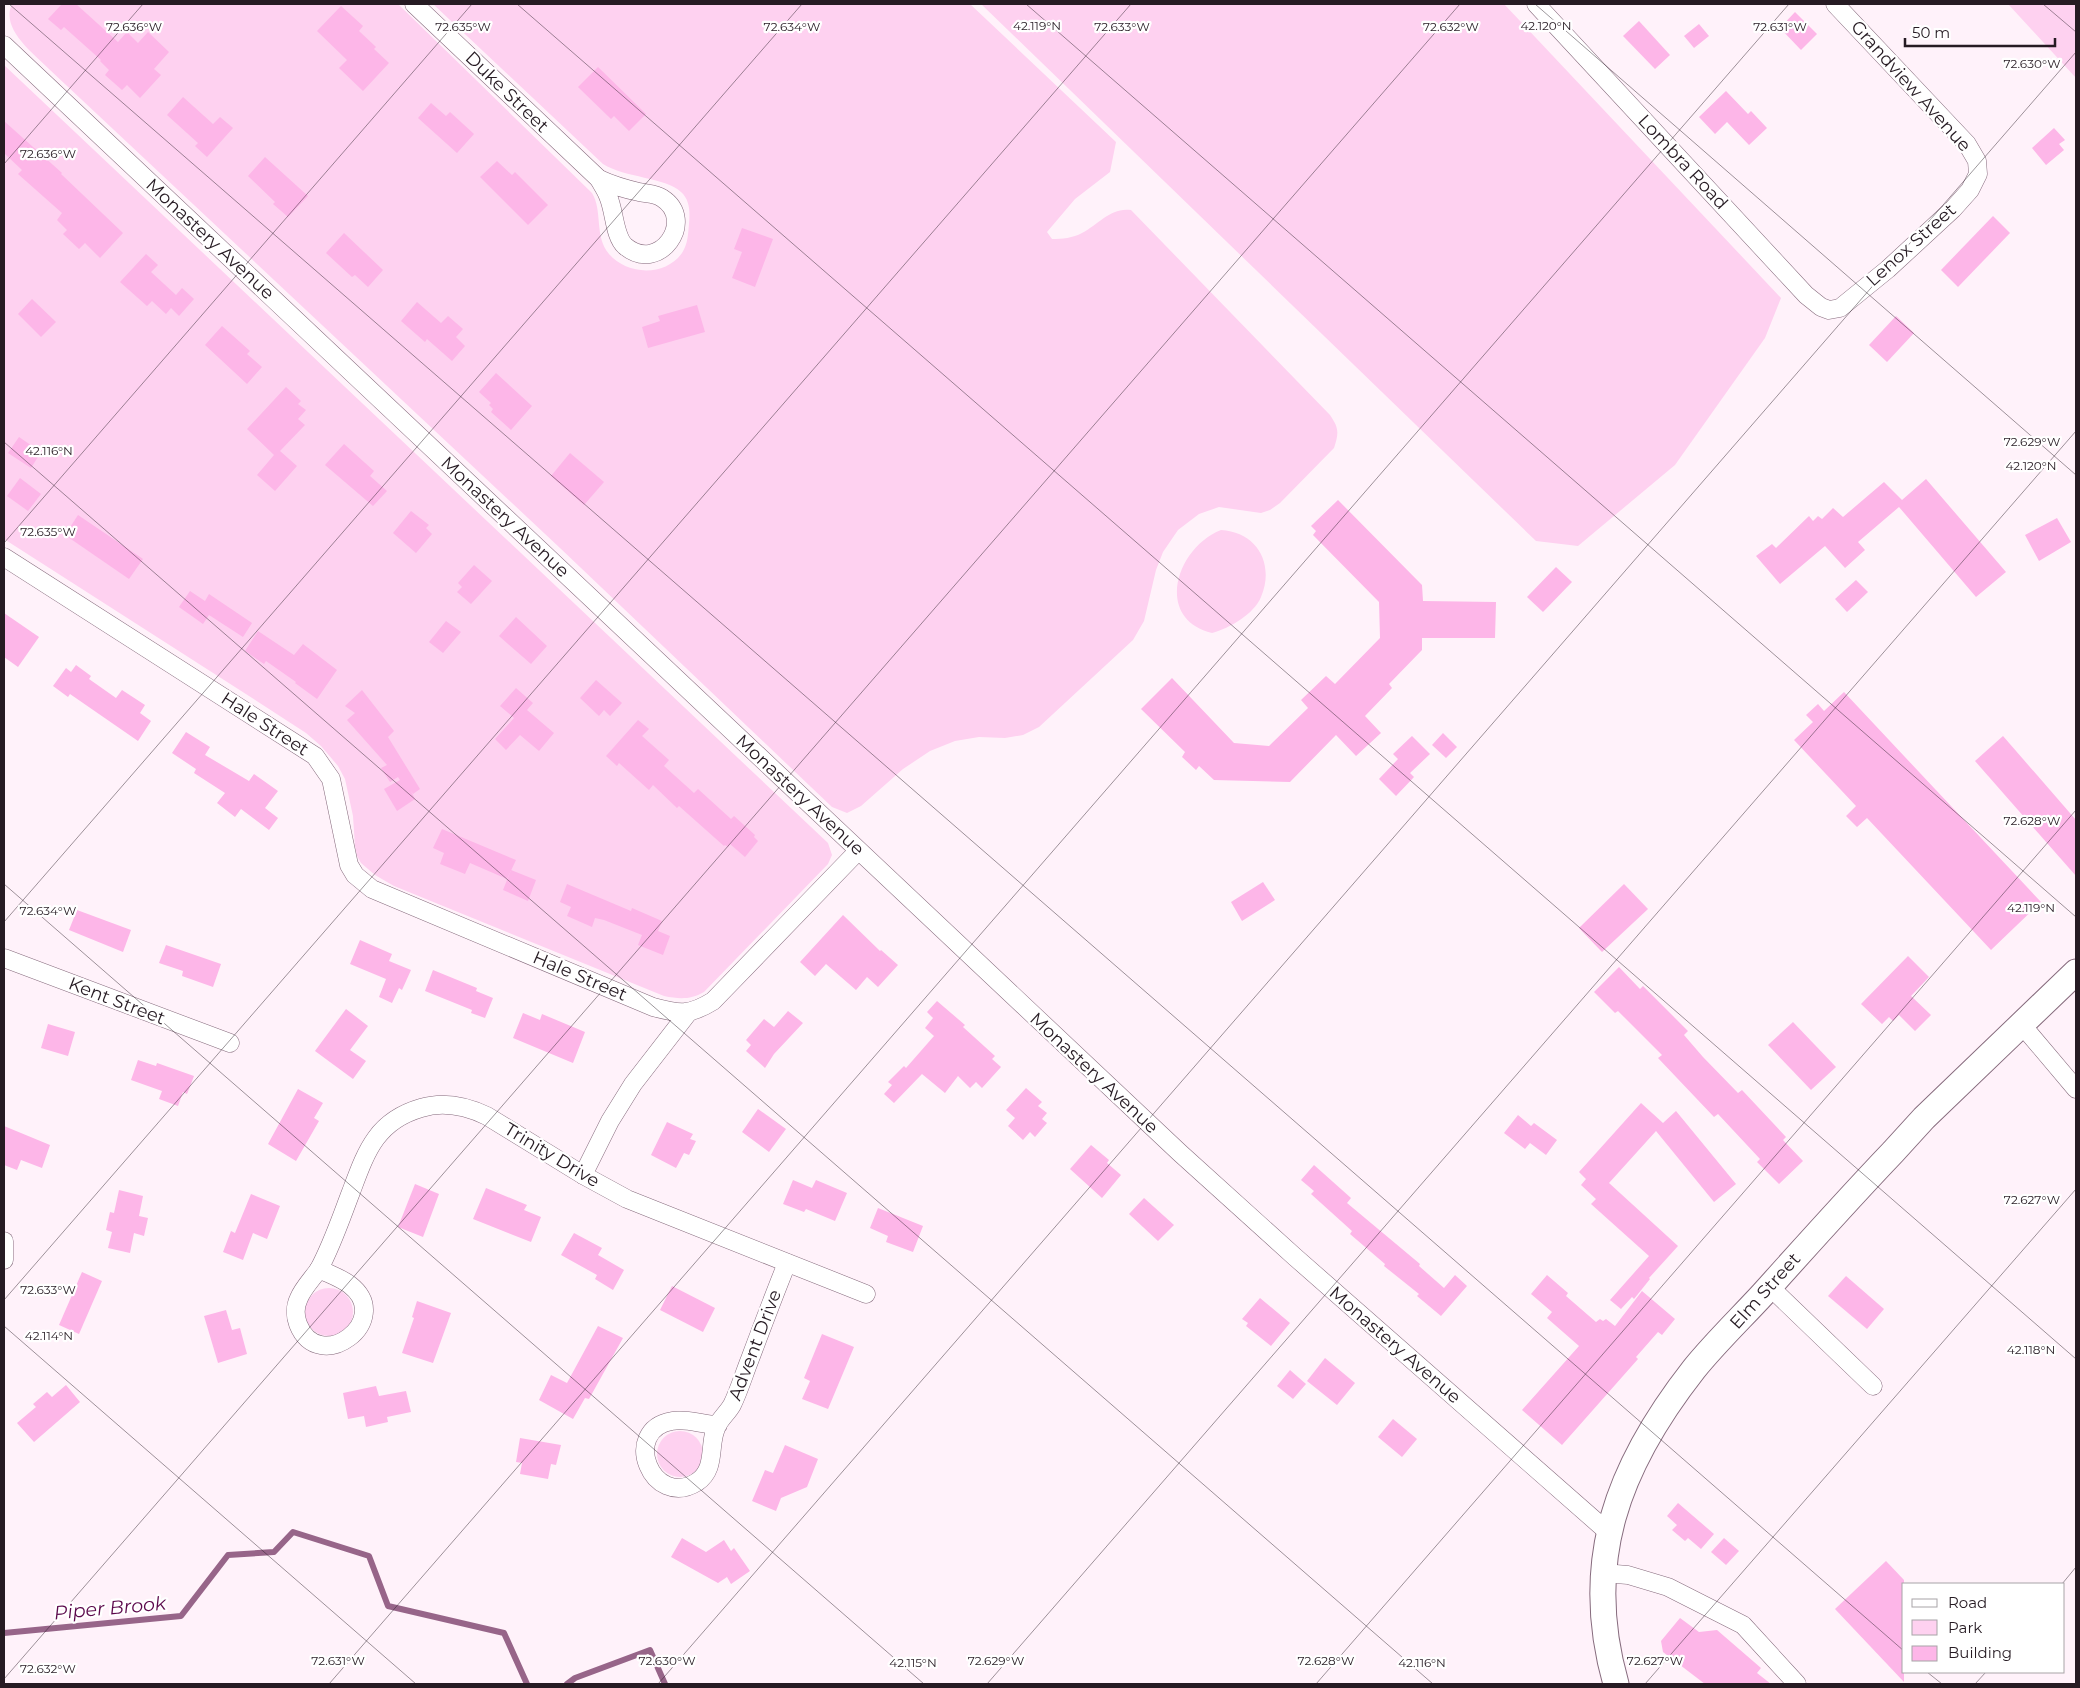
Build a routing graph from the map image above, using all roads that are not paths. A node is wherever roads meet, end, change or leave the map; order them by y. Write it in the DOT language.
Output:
graph roads {
  1 [pos="414,4"];
  2 [pos="1536,4"];
  3 [pos="1835,4"];
  4 [pos="4,45"];
  5 [pos="1978,172"];
  6 [pos="599,180"];
  7 [pos="1834,309"];
  8 [pos="4,557"];
  9 [pos="858,851"];
  10 [pos="4,958"];
  11 [pos="2076,972"];
  12 [pos="688,1013"];
  13 [pos="2022,1024"];
  14 [pos="230,1043"];
  15 [pos="2076,1089"];
  16 [pos="583,1175"];
  17 [pos="4,1241"];
  18 [pos="4,1260"];
  19 [pos="787,1263"];
  20 [pos="319,1270"];
  21 [pos="1770,1286"];
  22 [pos="866,1294"];
  23 [pos="1873,1386"];
  24 [pos="718,1424"];
  25 [pos="1608,1532"];
  26 [pos="1603,1574"];
  27 [pos="1616,1684"];
  28 [pos="1797,1684"];
  1 -- 6 [label="street, Duke Street"];
  2 -- 7 [label="street, Lombra Road"];
  3 -- 5 [label="street, Grandview Avenue"];
  4 -- 9 [label="street, Monastery Avenue"];
  5 -- 7 [label="street, Lenox Street"];
  6 -- 6 [label="street, Duke Street"];
  8 -- 12 [label="street, Hale Street"];
  9 -- 12 [label="street"];
  9 -- 25 [label="street, Monastery Avenue"];
  10 -- 14 [label="street, Kent Street"];
  11 -- 13 [label="main road, Elm Street"];
  12 -- 16 [label="street"];
  13 -- 15 [label="street"];
  13 -- 21 [label="main road, Elm Street"];
  16 -- 19 [label="street, Trinity Drive"];
  16 -- 20 [label="street, Trinity Drive"];
  17 -- 18 [label="street"];
  19 -- 22 [label="street, Trinity Drive"];
  19 -- 24 [label="street, Advent Drive"];
  20 -- 20 [label="street, Trinity Drive"];
  21 -- 23 [label="street"];
  21 -- 25 [label="main road, Elm Street"];
  24 -- 24 [label="street, Advent Drive"];
  25 -- 26 [label="main road, Elm Street"];
  26 -- 27 [label="main road, Elm Street"];
  26 -- 28 [label="street"];
}
